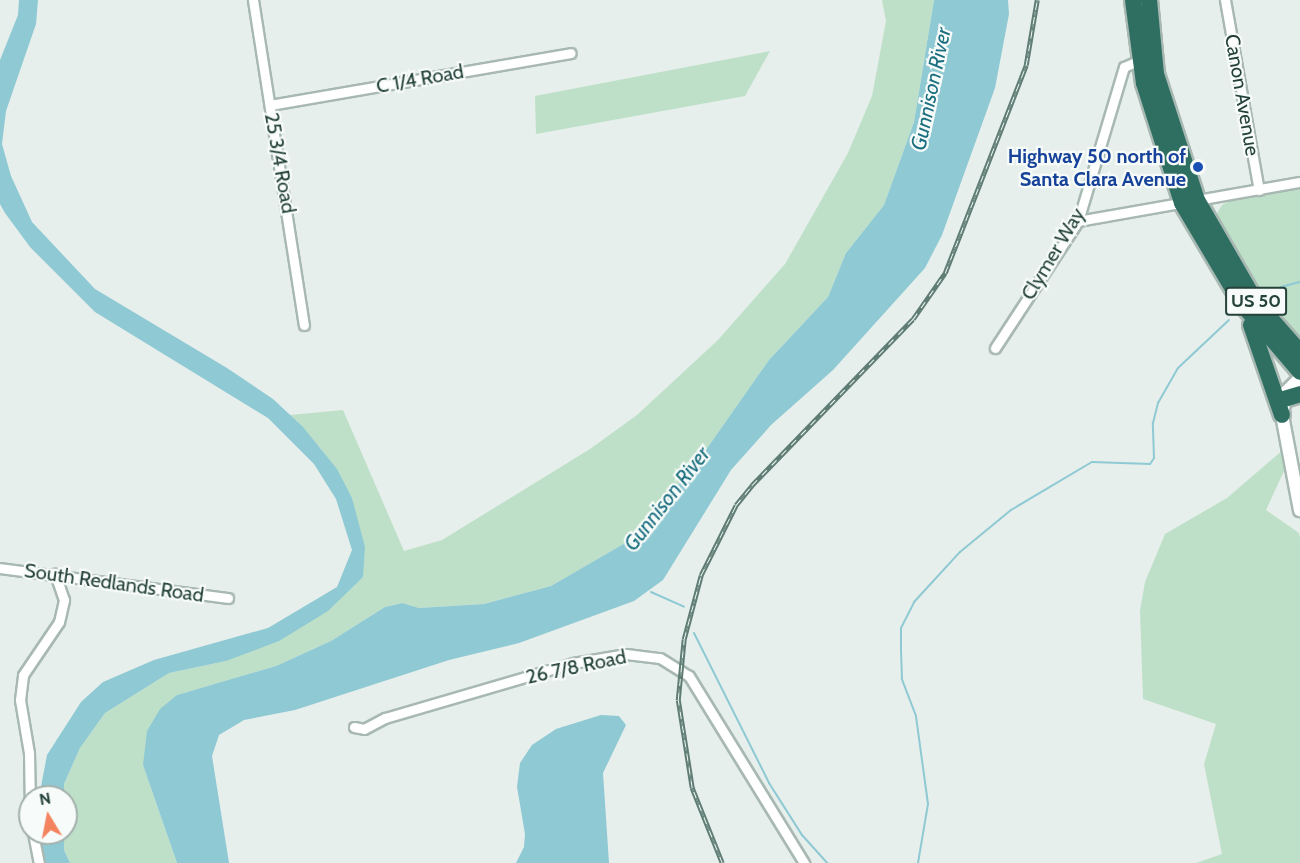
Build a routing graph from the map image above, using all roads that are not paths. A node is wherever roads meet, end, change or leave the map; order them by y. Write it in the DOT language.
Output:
graph roads {
  1 [pos="252,0"];
  2 [pos="1133,0"];
  3 [pos="1140,0"];
  4 [pos="1149,0"];
  5 [pos="1226,0"];
  6 [pos="571,53"];
  7 [pos="1140,60"];
  8 [pos="1150,78"];
  9 [pos="270,105"];
  10 [pos="1300,182"];
  11 [pos="1259,190"];
  12 [pos="1190,201"];
  13 [pos="1078,220"];
  14 [pos="1242,304"];
  15 [pos="304,326"];
  16 [pos="995,348"];
  17 [pos="1300,352"];
  18 [pos="1300,372"];
  19 [pos="1300,378"];
  20 [pos="1289,403"];
  21 [pos="1300,510"];
  22 [pos="0,568"];
  23 [pos="55,574"];
  24 [pos="228,598"];
  25 [pos="354,727"];
  26 [pos="30,785"];
  27 [pos="35,845"];
  28 [pos="39,863"];
  29 [pos="804,863"];
  1 -- 9 [label="street, 25 3/4 Road"];
  2 -- 7 [label="highway, US 50"];
  3 -- 8 [label="highway"];
  4 -- 8 [label="highway, US 50"];
  5 -- 11 [label="street, Canon Avenue"];
  6 -- 9 [label="street, C 1/4 Road"];
  7 -- 8 [label="highway, US 50"];
  7 -- 13 [label="street, Clymer Way"];
  8 -- 12 [label="highway, US 50"];
  9 -- 15 [label="street, 25 3/4 Road"];
  10 -- 11 [label="street"];
  11 -- 12 [label="street"];
  12 -- 13 [label="street"];
  12 -- 14 [label="highway, US 50"];
  12 -- 17 [label="highway, US 50"];
  13 -- 16 [label="street, Clymer Way"];
  14 -- 18 [label="highway, US 50"];
  14 -- 20 [label="highway"];
  19 -- 20 [label="street"];
  20 -- 21 [label="street"];
  22 -- 23 [label="street, South Redlands Road"];
  23 -- 24 [label="street, South Redlands Road"];
  23 -- 26 [label="street"];
  25 -- 29 [label="street, 26 7/8 Road"];
  27 -- 28 [label="street"];
}
